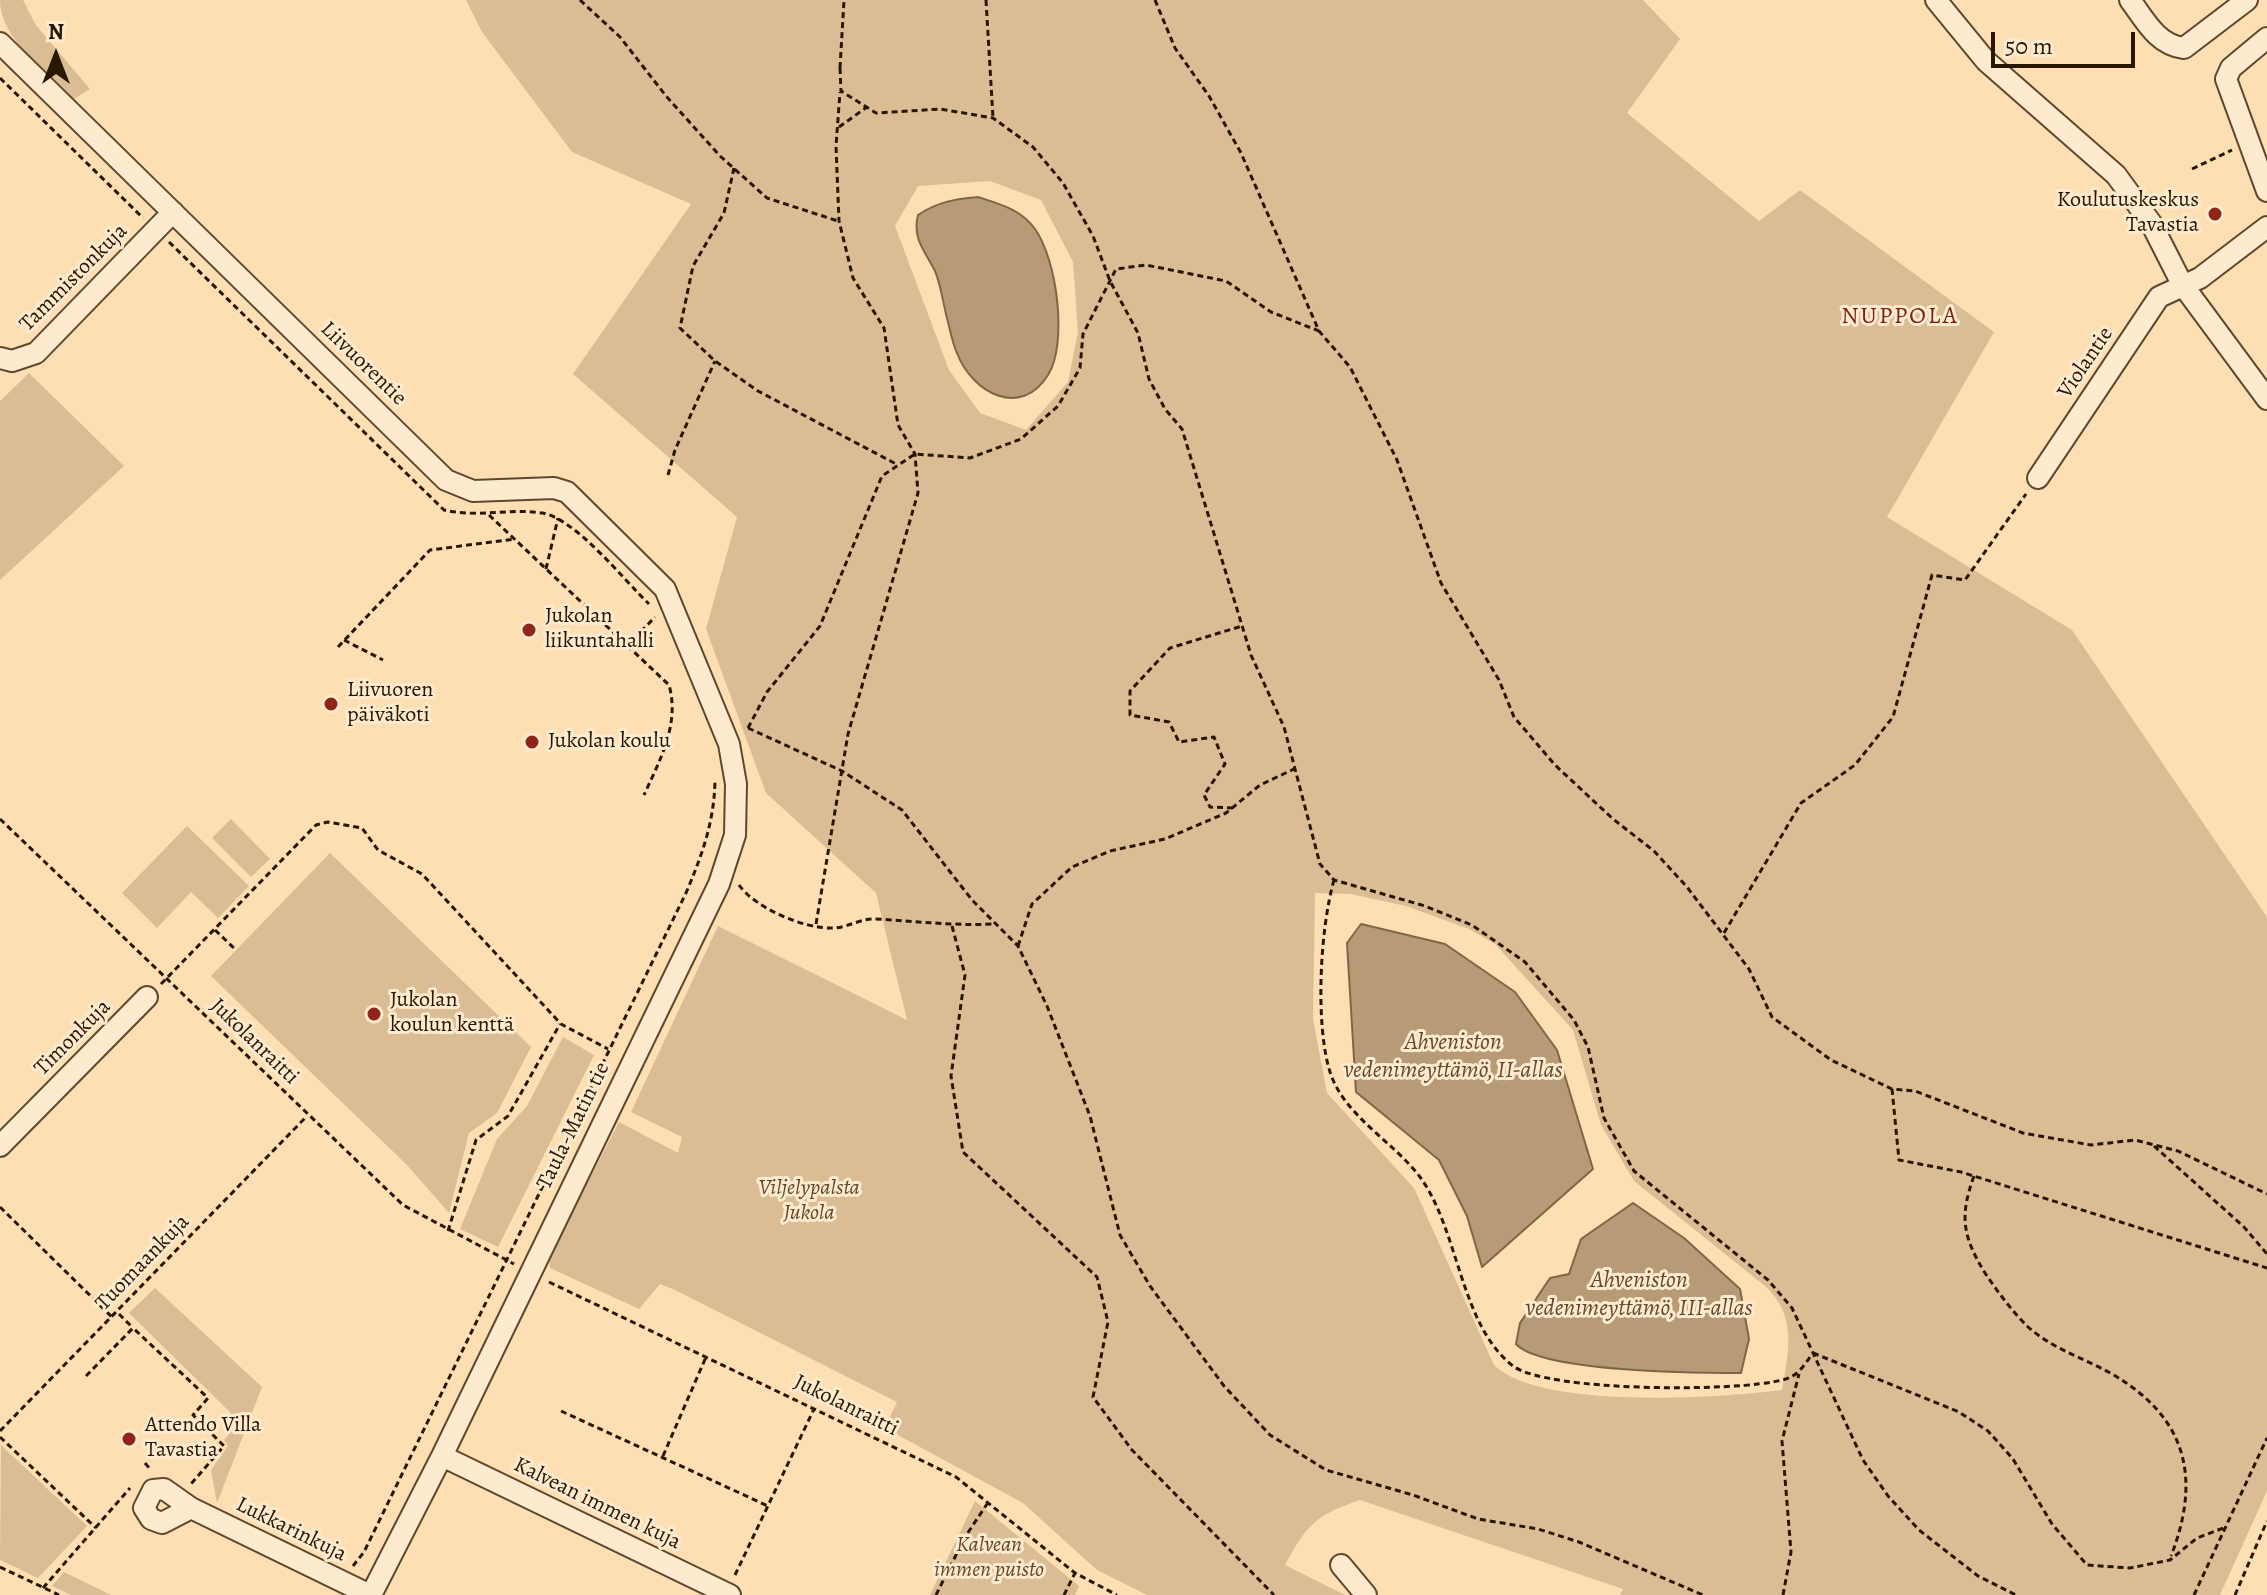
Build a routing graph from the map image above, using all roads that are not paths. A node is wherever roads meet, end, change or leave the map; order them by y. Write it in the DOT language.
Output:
graph roads {
  1 [pos="1936,0"];
  2 [pos="2130,0"];
  3 [pos="2247,0"];
  4 [pos="2267,38"];
  5 [pos="0,43"];
  6 [pos="2267,191"];
  7 [pos="173,212"];
  8 [pos="2267,227"];
  9 [pos="2182,284"];
  10 [pos="0,358"];
  11 [pos="2267,399"];
  12 [pos="2038,478"];
  13 [pos="695,665"];
  14 [pos="147,997"];
  15 [pos="0,1146"];
  16 [pos="442,1456"];
  17 [pos="184,1503"];
  18 [pos="1341,1565"];
  19 [pos="727,1594"];
  20 [pos="370,1595"];
  21 [pos="1366,1595"];
  1 -- 9 [label="street"];
  2 -- 3 [label="street"];
  4 -- 6 [label="street"];
  5 -- 7 [label="street, Liivuorentie"];
  7 -- 10 [label="street, Tammistonkuja"];
  7 -- 13 [label="street, Liivuorentie"];
  8 -- 9 [label="street, Violantie"];
  9 -- 11 [label="street"];
  9 -- 12 [label="street, Violantie"];
  13 -- 16 [label="street, Taula-Matin tie"];
  14 -- 15 [label="street, Timonkuja"];
  16 -- 19 [label="street, Kalvean immen kuja"];
  16 -- 20 [label="street, Taula-Matin tie"];
  17 -- 20 [label="street, Lukkarinkuja"];
  18 -- 21 [label="street"];
}
